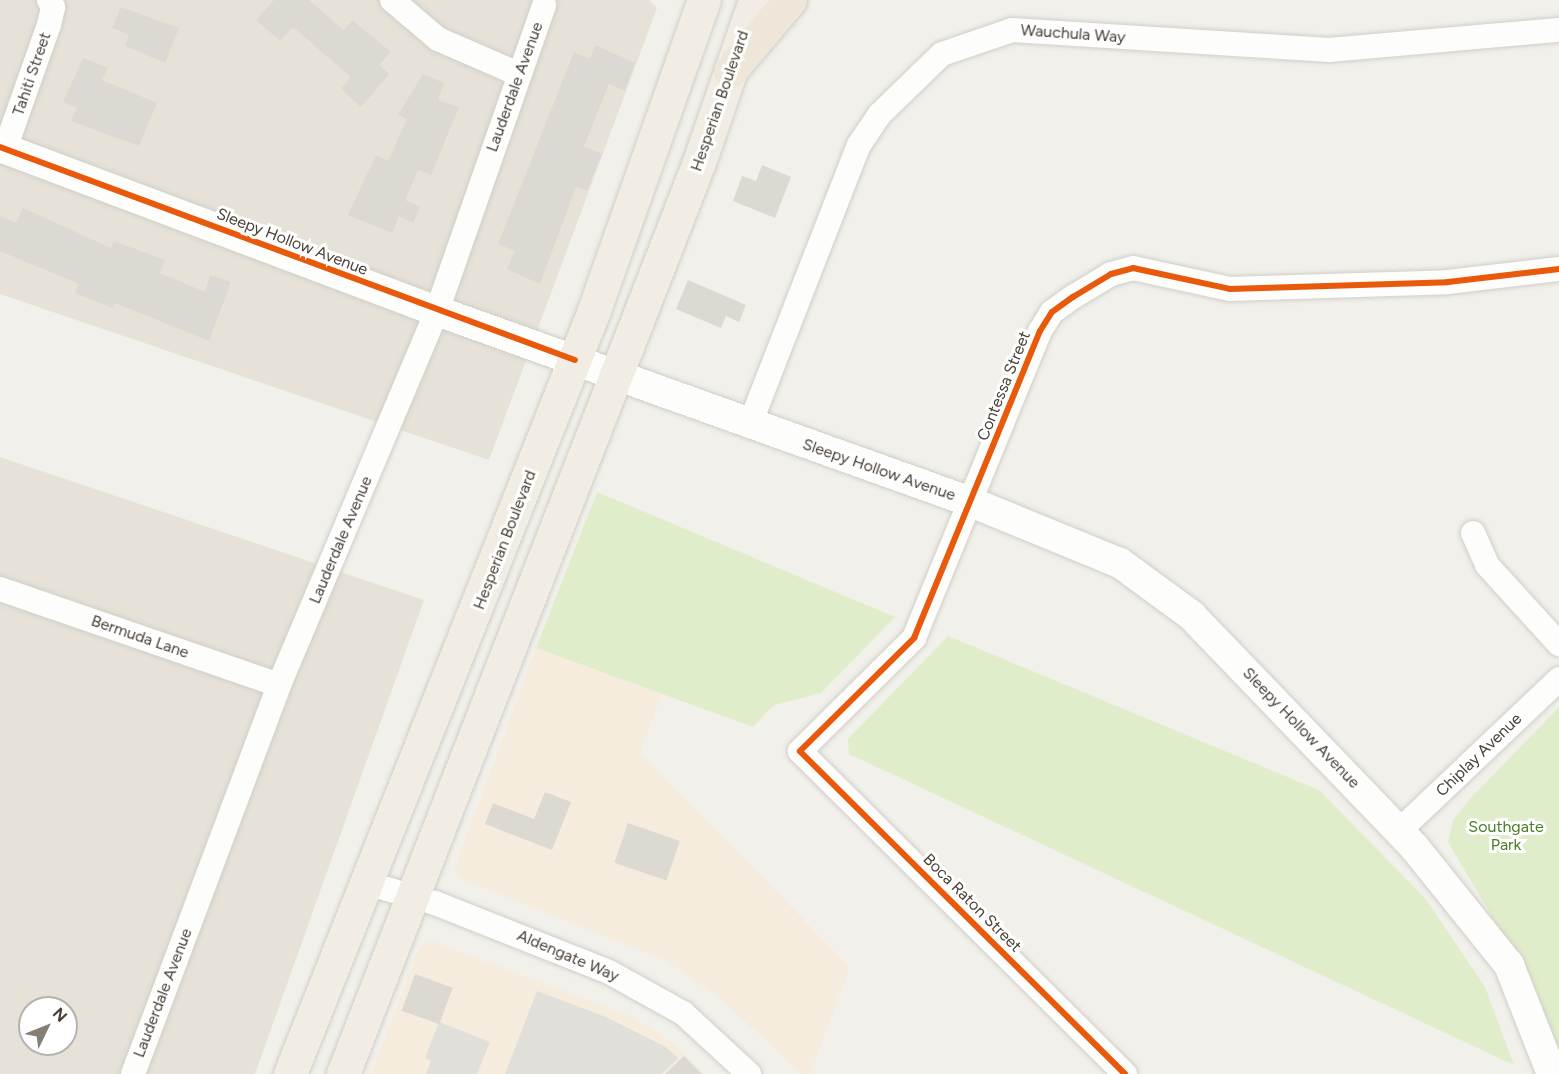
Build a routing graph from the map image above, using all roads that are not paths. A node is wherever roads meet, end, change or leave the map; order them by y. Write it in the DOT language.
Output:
graph roads {
  1 [pos="49,0"];
  2 [pos="392,0"];
  3 [pos="704,0"];
  4 [pos="755,0"];
  5 [pos="790,0"];
  6 [pos="544,5"];
  7 [pos="1559,30"];
  8 [pos="730,71"];
  9 [pos="518,74"];
  10 [pos="3,148"];
  11 [pos="1559,269"];
  12 [pos="437,311"];
  13 [pos="575,360"];
  14 [pos="615,372"];
  15 [pos="750,424"];
  16 [pos="971,502"];
  17 [pos="1473,533"];
  18 [pos="0,589"];
  19 [pos="1559,644"];
  20 [pos="1559,679"];
  21 [pos="279,685"];
  22 [pos="800,751"];
  23 [pos="1399,831"];
  24 [pos="363,882"];
  25 [pos="411,897"];
  26 [pos="133,1074"];
  27 [pos="290,1074"];
  28 [pos="343,1074"];
  29 [pos="749,1074"];
  30 [pos="1125,1074"];
  31 [pos="1552,1074"];
  1 -- 10 [label="street, Tahiti Street"];
  2 -- 9 [label="street"];
  3 -- 13 [label="main road, Hesperian Boulevard"];
  4 -- 8 [label="main road, Hesperian Boulevard"];
  5 -- 8 [label="highway"];
  6 -- 9 [label="street, Lauderdale Avenue"];
  7 -- 15 [label="street, Wauchula Way"];
  8 -- 14 [label="main road, Hesperian Boulevard"];
  9 -- 12 [label="street, Lauderdale Avenue"];
  10 -- 12 [label="street, Sleepy Hollow Avenue"];
  11 -- 16 [label="street, Contessa Street"];
  12 -- 13 [label="street, Sleepy Hollow Avenue"];
  12 -- 21 [label="street, Lauderdale Avenue"];
  13 -- 14 [label="street, Sleepy Hollow Avenue"];
  13 -- 24 [label="main road, Hesperian Boulevard"];
  14 -- 15 [label="street, Sleepy Hollow Avenue"];
  14 -- 25 [label="main road, Hesperian Boulevard"];
  15 -- 16 [label="street, Sleepy Hollow Avenue"];
  16 -- 22 [label="street, Contessa Street"];
  16 -- 23 [label="street, Sleepy Hollow Avenue"];
  17 -- 19 [label="street"];
  18 -- 21 [label="street, Bermuda Lane"];
  20 -- 23 [label="street, Chiplay Avenue"];
  21 -- 26 [label="street, Lauderdale Avenue"];
  22 -- 30 [label="street, Boca Raton Street"];
  23 -- 31 [label="street, Sleepy Hollow Avenue"];
  24 -- 25 [label="street, Aldengate Way"];
  24 -- 27 [label="main road, Hesperian Boulevard"];
  25 -- 28 [label="main road, Hesperian Boulevard"];
  25 -- 29 [label="street, Aldengate Way"];
}
